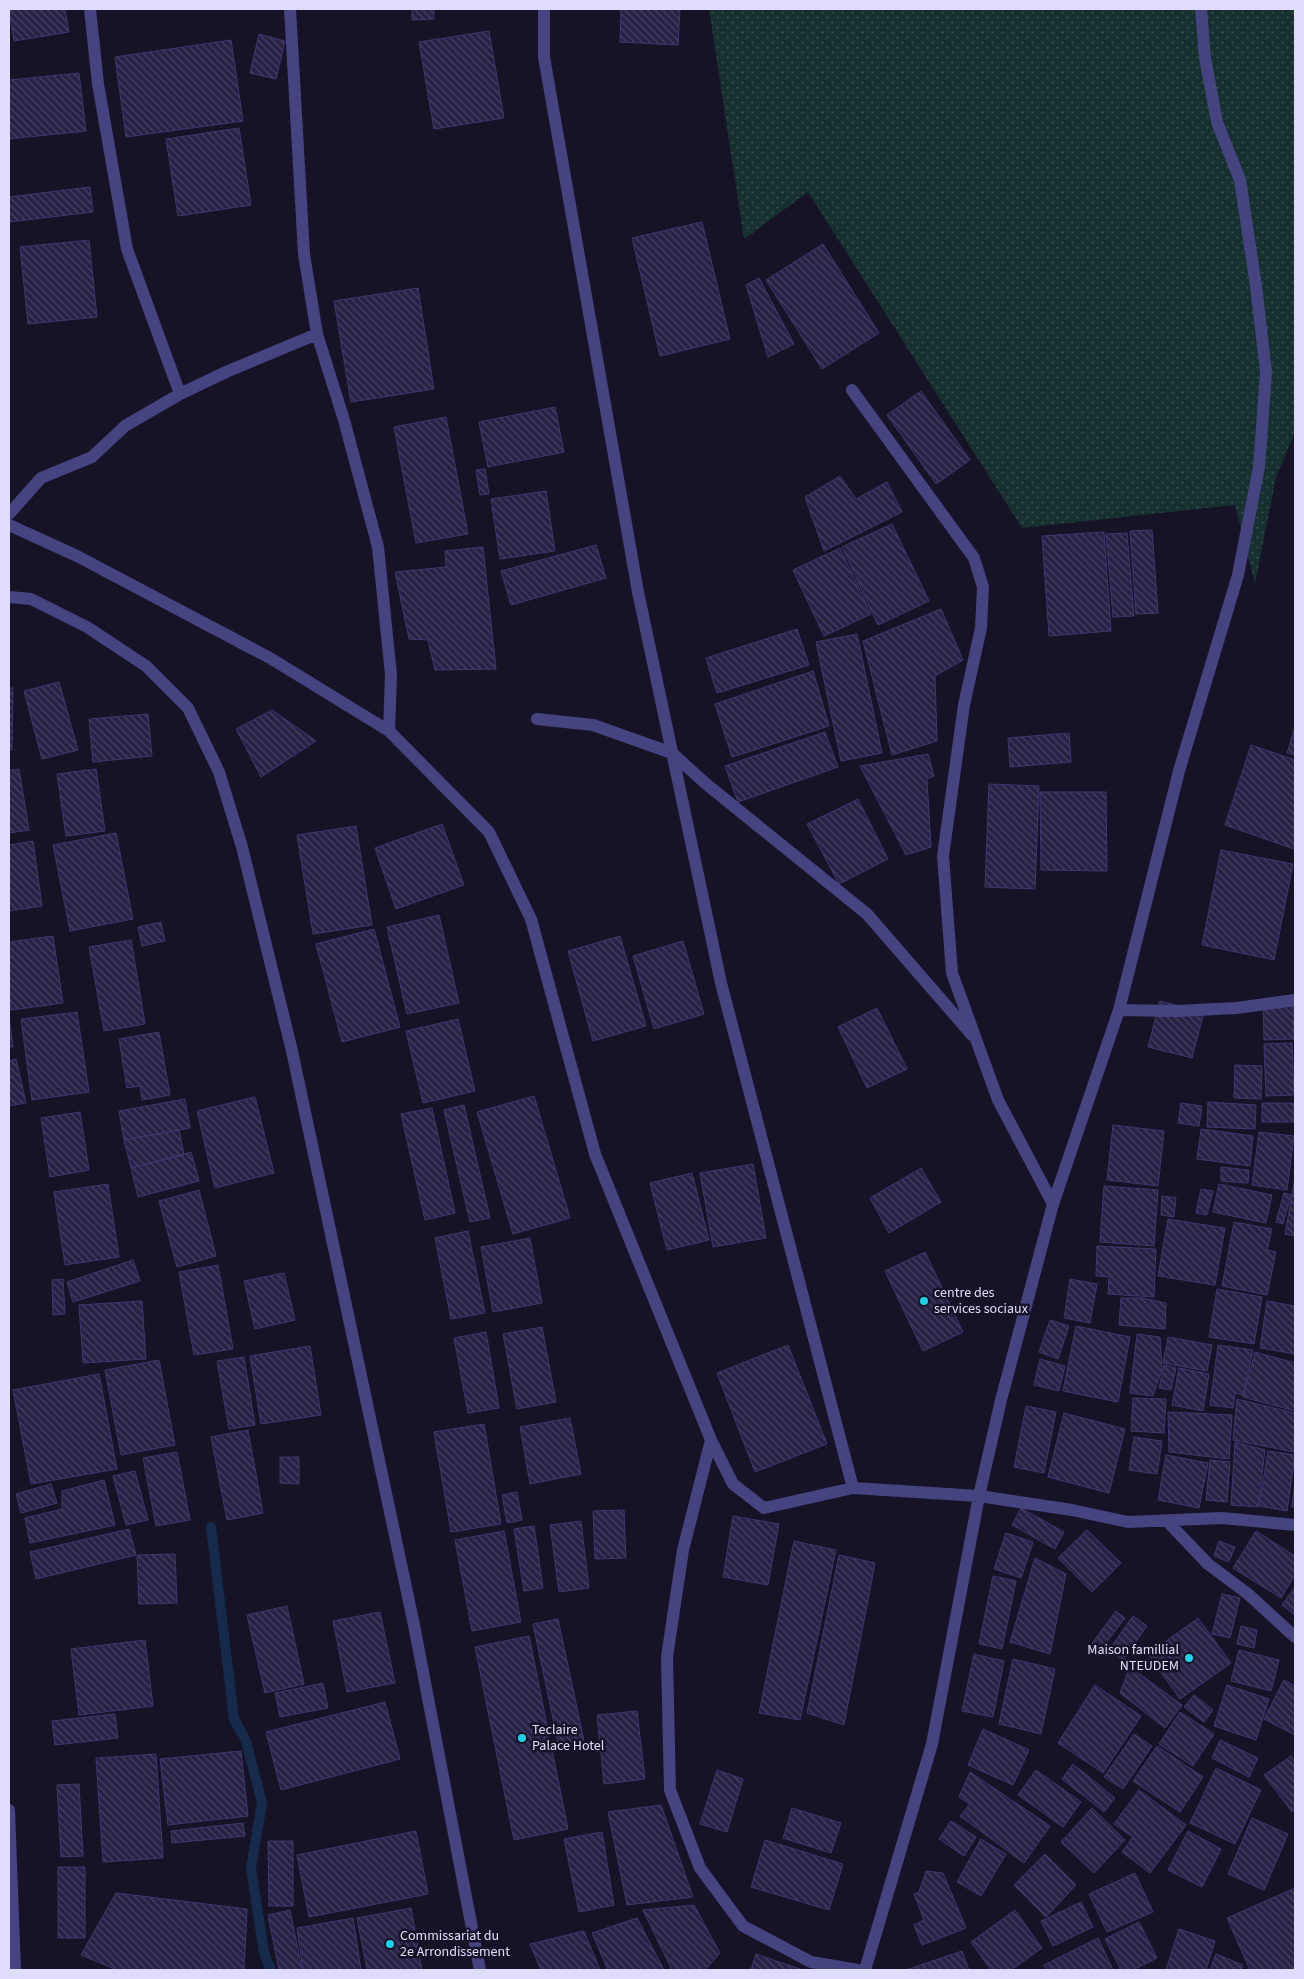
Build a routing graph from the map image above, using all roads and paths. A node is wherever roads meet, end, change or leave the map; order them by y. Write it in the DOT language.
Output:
graph roads {
  1 [pos="90,9"];
  2 [pos="290,9"];
  3 [pos="544,9"];
  4 [pos="1201,9"];
  5 [pos="317,334"];
  6 [pos="852,390"];
  7 [pos="180,394"];
  8 [pos="9,514"];
  9 [pos="9,525"];
  10 [pos="9,596"];
  11 [pos="537,719"];
  12 [pos="389,731"];
  13 [pos="672,753"];
  14 [pos="1295,1000"];
  15 [pos="1119,1010"];
  16 [pos="977,1041"];
  17 [pos="1053,1204"];
  18 [pos="711,1440"];
  19 [pos="853,1488"];
  20 [pos="979,1496"];
  21 [pos="1167,1521"];
  22 [pos="1295,1525"];
  23 [pos="1295,1637"];
  24 [pos="9,1810"];
  25 [pos="15,1970"];
  26 [pos="480,1970"];
  27 [pos="858,1970"];
  28 [pos="865,1970"];
  1 -- 7 [label="street"];
  2 -- 5 [label="street"];
  3 -- 13 [label="street"];
  4 -- 15 [label="street"];
  5 -- 7 [label="street"];
  5 -- 12 [label="street"];
  6 -- 16 [label="street"];
  7 -- 8 [label="street"];
  9 -- 12 [label="street"];
  10 -- 26 [label="street"];
  11 -- 13 [label="street"];
  12 -- 18 [label="street"];
  13 -- 16 [label="street"];
  13 -- 19 [label="street"];
  14 -- 15 [label="street"];
  15 -- 17 [label="street"];
  16 -- 17 [label="street"];
  17 -- 20 [label="street"];
  18 -- 19 [label="street"];
  18 -- 27 [label="street"];
  19 -- 20 [label="street"];
  20 -- 21 [label="street"];
  20 -- 28 [label="street"];
  21 -- 22 [label="street"];
  21 -- 23 [label="street"];
  24 -- 25 [label="street"];
}
